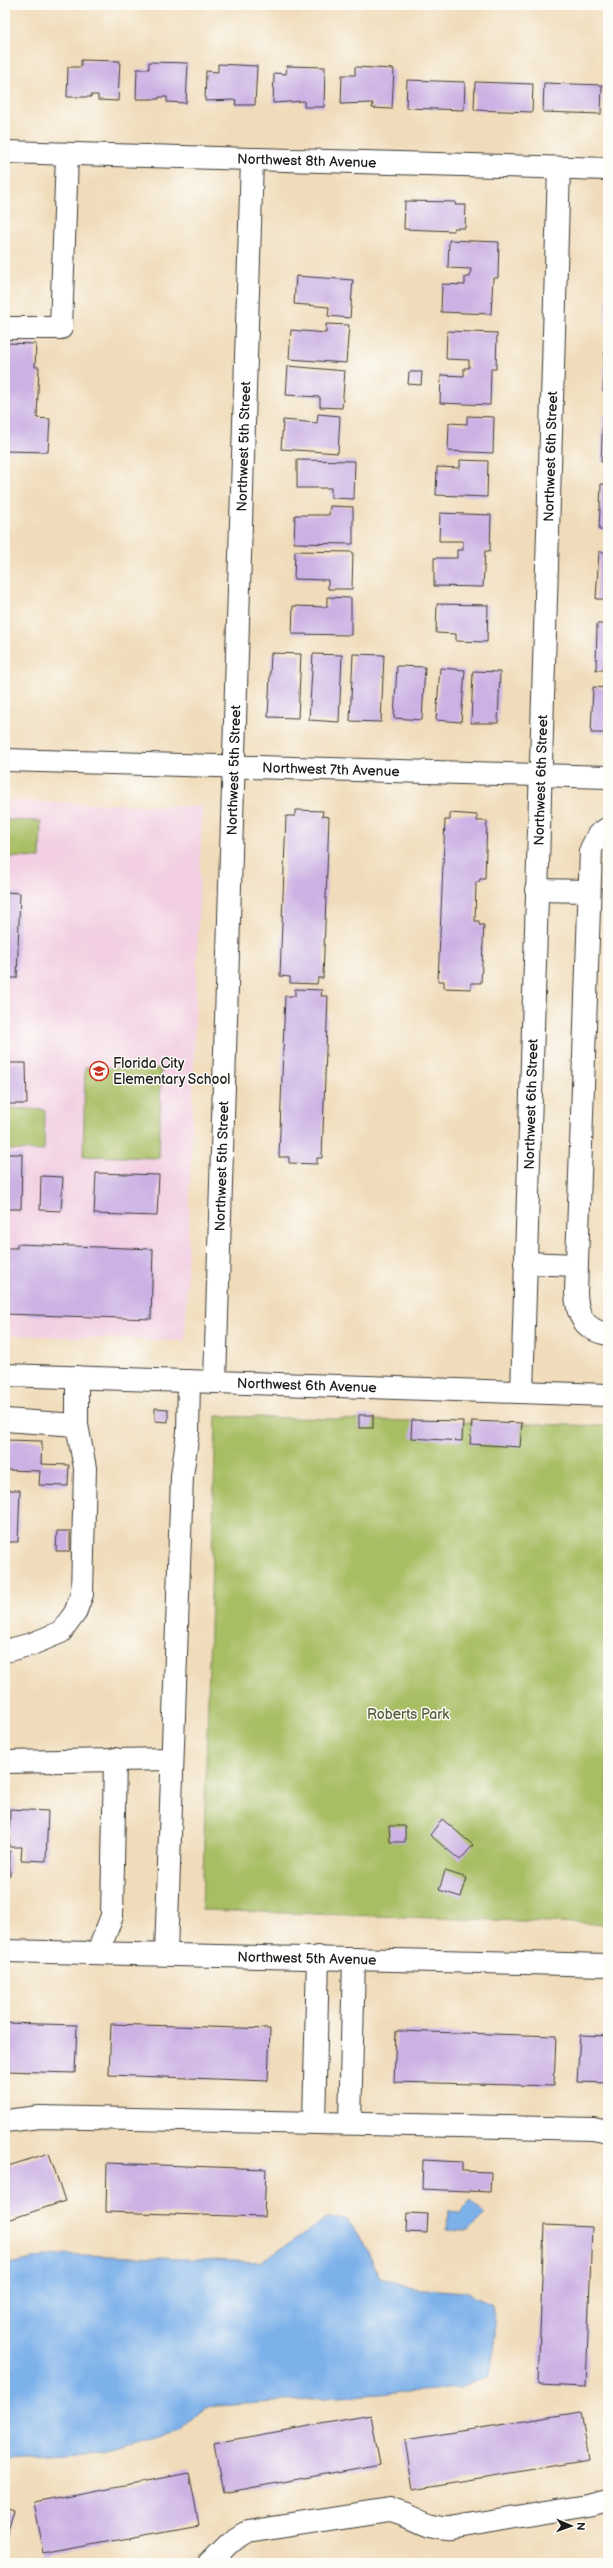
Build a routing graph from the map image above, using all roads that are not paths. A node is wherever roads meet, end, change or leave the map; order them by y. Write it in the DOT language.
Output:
graph roads {
  1 [pos="5,152"];
  2 [pos="67,154"];
  3 [pos="252,159"];
  4 [pos="559,168"];
  5 [pos="608,169"];
  6 [pos="5,328"];
  7 [pos="5,760"];
  8 [pos="235,766"];
  9 [pos="540,774"];
  10 [pos="608,777"];
  11 [pos="608,828"];
  12 [pos="536,890"];
  13 [pos="589,891"];
  14 [pos="526,1263"];
  15 [pos="577,1265"];
  16 [pos="608,1334"];
  17 [pos="5,1375"];
  18 [pos="77,1377"];
  19 [pos="190,1381"];
  20 [pos="215,1382"];
  21 [pos="522,1392"];
  22 [pos="608,1395"];
  23 [pos="5,1420"];
  24 [pos="77,1425"];
  25 [pos="5,1651"];
  26 [pos="115,1758"];
  27 [pos="171,1759"];
  28 [pos="5,1762"];
  29 [pos="5,1951"];
  30 [pos="98,1952"];
  31 [pos="166,1954"];
  32 [pos="318,1958"];
  33 [pos="354,1959"];
  34 [pos="608,1965"];
  35 [pos="5,2121"];
  36 [pos="314,2122"];
  37 [pos="350,2123"];
  38 [pos="608,2132"];
  39 [pos="608,2500"];
  40 [pos="209,2563"];
  1 -- 2 [label="street, Northwest 8th Avenue"];
  2 -- 3 [label="street, Northwest 8th Avenue"];
  2 -- 6 [label="street"];
  3 -- 4 [label="street, Northwest 8th Avenue"];
  3 -- 8 [label="street, Northwest 5th Street"];
  4 -- 5 [label="street, Northwest 8th Avenue"];
  4 -- 9 [label="street, Northwest 6th Street"];
  7 -- 8 [label="street, Northwest 7th Avenue"];
  8 -- 9 [label="street, Northwest 7th Avenue"];
  8 -- 20 [label="street, Northwest 5th Street"];
  9 -- 10 [label="street, Northwest 7th Avenue"];
  9 -- 12 [label="street, Northwest 6th Street"];
  11 -- 13 [label="street"];
  12 -- 13 [label="street"];
  12 -- 14 [label="street, Northwest 6th Street"];
  13 -- 15 [label="street"];
  14 -- 15 [label="street"];
  14 -- 21 [label="street, Northwest 6th Street"];
  15 -- 16 [label="street"];
  17 -- 18 [label="street, Northwest 6th Avenue"];
  18 -- 19 [label="street, Northwest 6th Avenue"];
  18 -- 24 [label="street"];
  19 -- 20 [label="street, Northwest 6th Avenue"];
  19 -- 27 [label="street"];
  20 -- 21 [label="street, Northwest 6th Avenue"];
  21 -- 22 [label="street, Northwest 6th Avenue"];
  23 -- 24 [label="street"];
  24 -- 25 [label="street"];
  26 -- 27 [label="street"];
  26 -- 28 [label="street"];
  26 -- 30 [label="street"];
  27 -- 31 [label="street"];
  29 -- 30 [label="street, Northwest 5th Avenue"];
  30 -- 31 [label="street, Northwest 5th Avenue"];
  31 -- 32 [label="street, Northwest 5th Avenue"];
  32 -- 33 [label="street, Northwest 5th Avenue"];
  32 -- 36 [label="street"];
  33 -- 34 [label="street, Northwest 5th Avenue"];
  33 -- 37 [label="street"];
  35 -- 36 [label="street"];
  36 -- 37 [label="street"];
  37 -- 38 [label="street"];
  39 -- 40 [label="street"];
}
